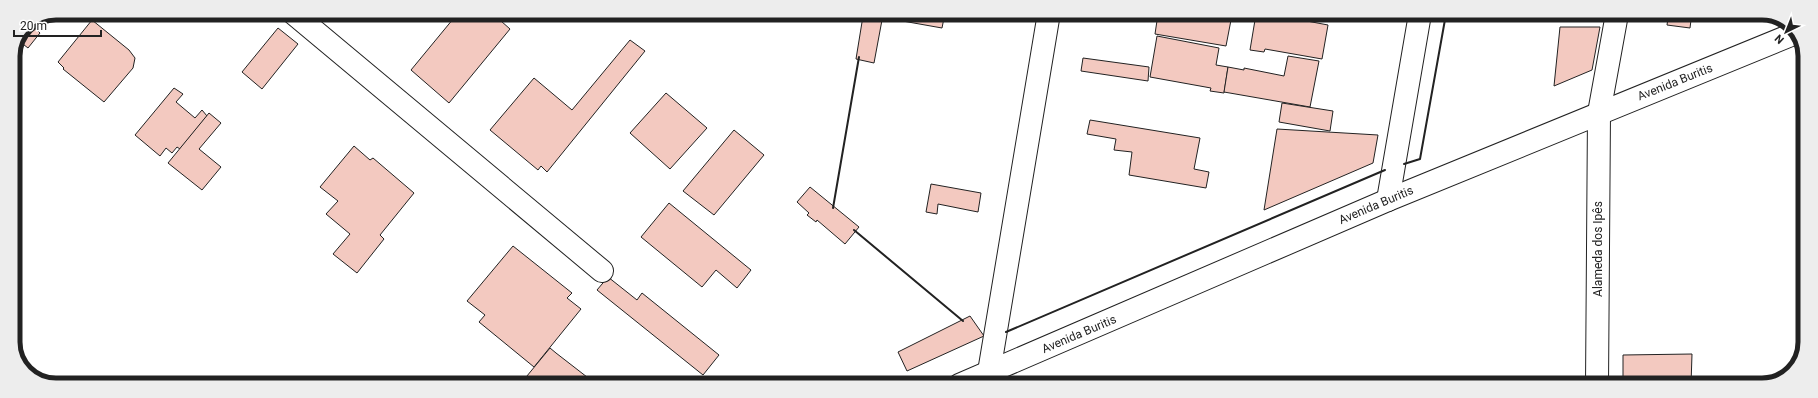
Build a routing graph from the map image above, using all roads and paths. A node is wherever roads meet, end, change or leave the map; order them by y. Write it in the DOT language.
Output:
graph roads {
  1 [pos="301,20"];
  2 [pos="1048,20"];
  3 [pos="1419,20"];
  4 [pos="1616,20"];
  5 [pos="1791,35"];
  6 [pos="1598,113"];
  7 [pos="1388,200"];
  8 [pos="602,271"];
  9 [pos="990,372"];
  10 [pos="976,378"];
  11 [pos="1597,378"];
  1 -- 8 [label="street"];
  2 -- 9 [label="street"];
  3 -- 7 [label="street"];
  4 -- 6 [label="street, Alameda dos Ipês"];
  5 -- 6 [label="street, Avenida Buritis"];
  6 -- 7 [label="street, Avenida Buritis"];
  6 -- 11 [label="street, Alameda dos Ipês"];
  7 -- 9 [label="street, Avenida Buritis"];
  9 -- 10 [label="street, Avenida Buritis"];
}
